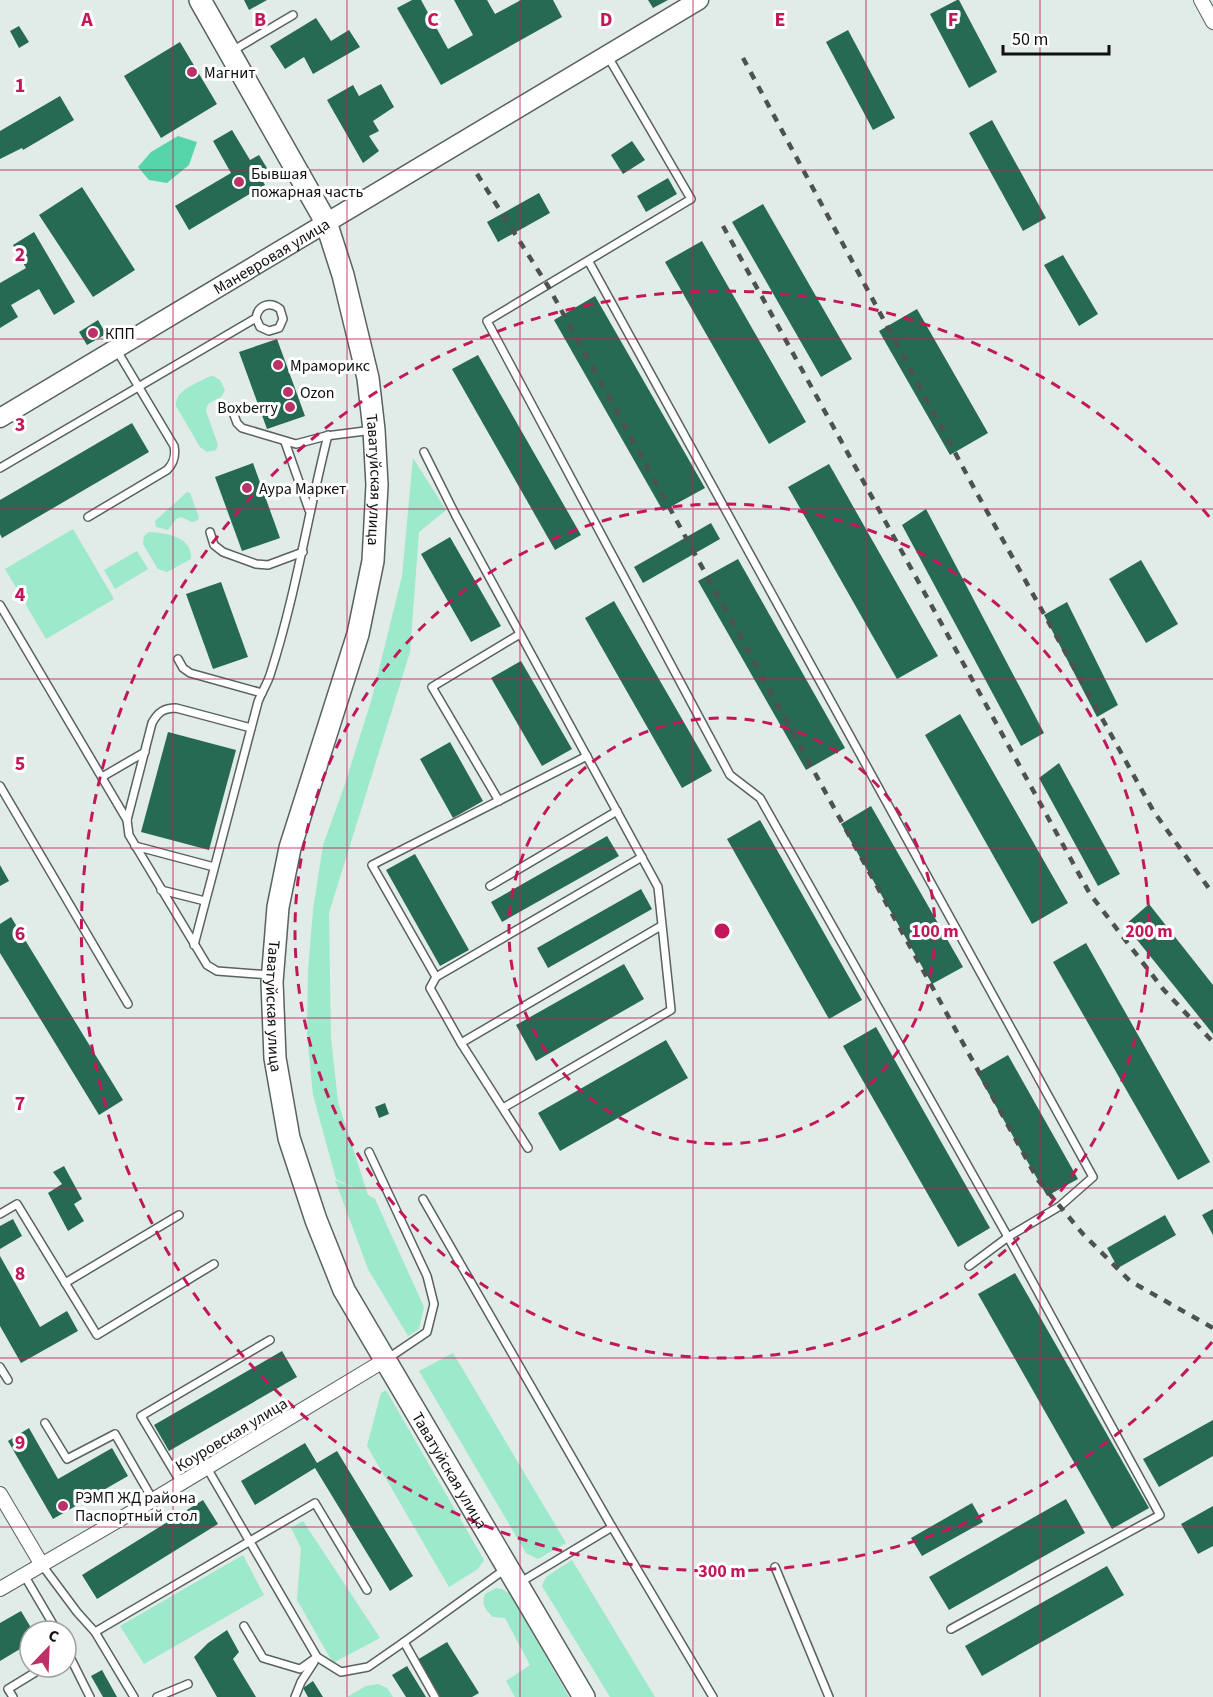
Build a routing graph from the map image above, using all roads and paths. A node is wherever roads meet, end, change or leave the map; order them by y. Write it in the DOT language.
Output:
graph roads {
  1 [pos="200,0"];
  2 [pos="699,0"];
  3 [pos="1201,0"];
  4 [pos="293,15"];
  5 [pos="1213,22"];
  6 [pos="230,52"];
  7 [pos="607,55"];
  8 [pos="326,222"];
  9 [pos="589,262"];
  10 [pos="256,318"];
  11 [pos="115,342"];
  12 [pos="139,387"];
  13 [pos="231,407"];
  14 [pos="0,418"];
  15 [pos="374,430"];
  16 [pos="328,435"];
  17 [pos="285,442"];
  18 [pos="424,452"];
  19 [pos="0,468"];
  20 [pos="310,512"];
  21 [pos="88,517"];
  22 [pos="210,532"];
  23 [pos="303,552"];
  24 [pos="0,605"];
  25 [pos="520,634"];
  26 [pos="178,659"];
  27 [pos="262,693"];
  28 [pos="251,728"];
  29 [pos="145,752"];
  30 [pos="587,756"];
  31 [pos="102,777"];
  32 [pos="0,786"];
  33 [pos="499,801"];
  34 [pos="617,811"];
  35 [pos="127,820"];
  36 [pos="135,846"];
  37 [pos="642,857"];
  38 [pos="214,867"];
  39 [pos="490,886"];
  40 [pos="161,890"];
  41 [pos="205,901"];
  42 [pos="661,926"];
  43 [pos="194,945"];
  44 [pos="272,975"];
  45 [pos="436,976"];
  46 [pos="128,1004"];
  47 [pos="461,1043"];
  48 [pos="503,1108"];
  49 [pos="528,1148"];
  50 [pos="369,1152"];
  51 [pos="423,1199"];
  52 [pos="0,1214"];
  53 [pos="179,1215"];
  54 [pos="1008,1238"];
  55 [pos="214,1264"];
  56 [pos="969,1266"];
  57 [pos="65,1283"];
  58 [pos="270,1341"];
  59 [pos="385,1360"];
  60 [pos="0,1367"];
  61 [pos="8,1380"];
  62 [pos="45,1423"];
  63 [pos="207,1468"];
  64 [pos="181,1483"];
  65 [pos="0,1494"];
  66 [pos="153,1500"];
  67 [pos="612,1527"];
  68 [pos="250,1542"];
  69 [pos="42,1565"];
  70 [pos="775,1567"];
  71 [pos="24,1575"];
  72 [pos="512,1576"];
  73 [pos="0,1589"];
  74 [pos="367,1590"];
  75 [pos="50,1619"];
  76 [pos="244,1626"];
  77 [pos="951,1629"];
  78 [pos="95,1632"];
  79 [pos="404,1642"];
  80 [pos="317,1658"];
  81 [pos="78,1673"];
  82 [pos="24,1679"];
  83 [pos="188,1684"];
  84 [pos="13,1697"];
  85 [pos="90,1697"];
  86 [pos="134,1697"];
  87 [pos="157,1697"];
  88 [pos="295,1697"];
  89 [pos="435,1697"];
  90 [pos="584,1697"];
  91 [pos="713,1697"];
  92 [pos="829,1697"];
  1 -- 6 [label="main road, Таватуйская улица"];
  2 -- 7 [label="main road, Маневровая улица"];
  3 -- 5 [label="street"];
  4 -- 6 [label="lane"];
  6 -- 8 [label="main road, Таватуйская улица"];
  7 -- 8 [label="main road, Маневровая улица"];
  7 -- 9 [label="lane"];
  8 -- 11 [label="main road, Маневровая улица"];
  8 -- 15 [label="main road, Таватуйская улица"];
  9 -- 54 [label="lane"];
  9 -- 54 [label="lane"];
  10 -- 10 [label="lane"];
  10 -- 12 [label="lane"];
  11 -- 12 [label="lane"];
  11 -- 14 [label="main road, Маневровая улица"];
  12 -- 19 [label="lane"];
  12 -- 21 [label="lane"];
  13 -- 17 [label="lane"];
  15 -- 16 [label="lane"];
  15 -- 44 [label="main road, Таватуйская улица"];
  16 -- 17 [label="lane"];
  16 -- 20 [label="lane"];
  17 -- 20 [label="lane"];
  18 -- 25 [label="lane"];
  20 -- 23 [label="lane"];
  22 -- 23 [label="lane"];
  23 -- 27 [label="lane"];
  24 -- 31 [label="lane"];
  25 -- 30 [label="lane"];
  25 -- 33 [label="lane"];
  26 -- 27 [label="lane"];
  27 -- 28 [label="lane"];
  28 -- 29 [label="lane"];
  28 -- 38 [label="lane"];
  29 -- 31 [label="lane"];
  29 -- 35 [label="lane"];
  30 -- 33 [label="lane"];
  30 -- 34 [label="lane"];
  31 -- 35 [label="lane"];
  32 -- 46 [label="lane"];
  33 -- 45 [label="lane"];
  34 -- 37 [label="lane"];
  34 -- 39 [label="lane"];
  35 -- 36 [label="lane"];
  36 -- 38 [label="lane"];
  36 -- 40 [label="lane"];
  37 -- 42 [label="lane"];
  37 -- 45 [label="lane"];
  38 -- 41 [label="lane"];
  40 -- 41 [label="lane"];
  40 -- 43 [label="lane"];
  41 -- 43 [label="lane"];
  42 -- 47 [label="lane"];
  42 -- 48 [label="lane"];
  43 -- 44 [label="lane"];
  44 -- 59 [label="main road, Таватуйская улица"];
  45 -- 47 [label="lane"];
  47 -- 48 [label="lane"];
  48 -- 49 [label="lane"];
  50 -- 59 [label="lane"];
  51 -- 67 [label="lane"];
  52 -- 57 [label="lane"];
  53 -- 57 [label="lane"];
  54 -- 56 [label="lane"];
  54 -- 77 [label="lane"];
  55 -- 57 [label="lane"];
  58 -- 64 [label="lane"];
  59 -- 63 [label="street, Коуровская улица"];
  59 -- 72 [label="main road, Таватуйская улица"];
  60 -- 61 [label="lane"];
  62 -- 66 [label="lane"];
  63 -- 64 [label="street, Коуровская улица"];
  63 -- 68 [label="lane"];
  64 -- 66 [label="street, Коуровская улица"];
  65 -- 69 [label="street"];
  66 -- 69 [label="street, Коуровская улица"];
  67 -- 72 [label="lane"];
  67 -- 91 [label="lane"];
  68 -- 74 [label="lane"];
  68 -- 78 [label="lane"];
  68 -- 80 [label="lane"];
  69 -- 71 [label="street, Коуровская улица"];
  69 -- 78 [label="lane"];
  70 -- 92 [label="lane"];
  71 -- 73 [label="street, Коуровская улица"];
  71 -- 75 [label="lane"];
  72 -- 79 [label="lane"];
  72 -- 90 [label="main road, Таватуйская улица"];
  76 -- 80 [label="lane"];
  78 -- 86 [label="lane"];
  79 -- 80 [label="lane"];
  79 -- 89 [label="lane"];
  80 -- 88 [label="lane"];
  81 -- 85 [label="lane"];
  82 -- 84 [label="lane"];
  83 -- 87 [label="lane"];
}
